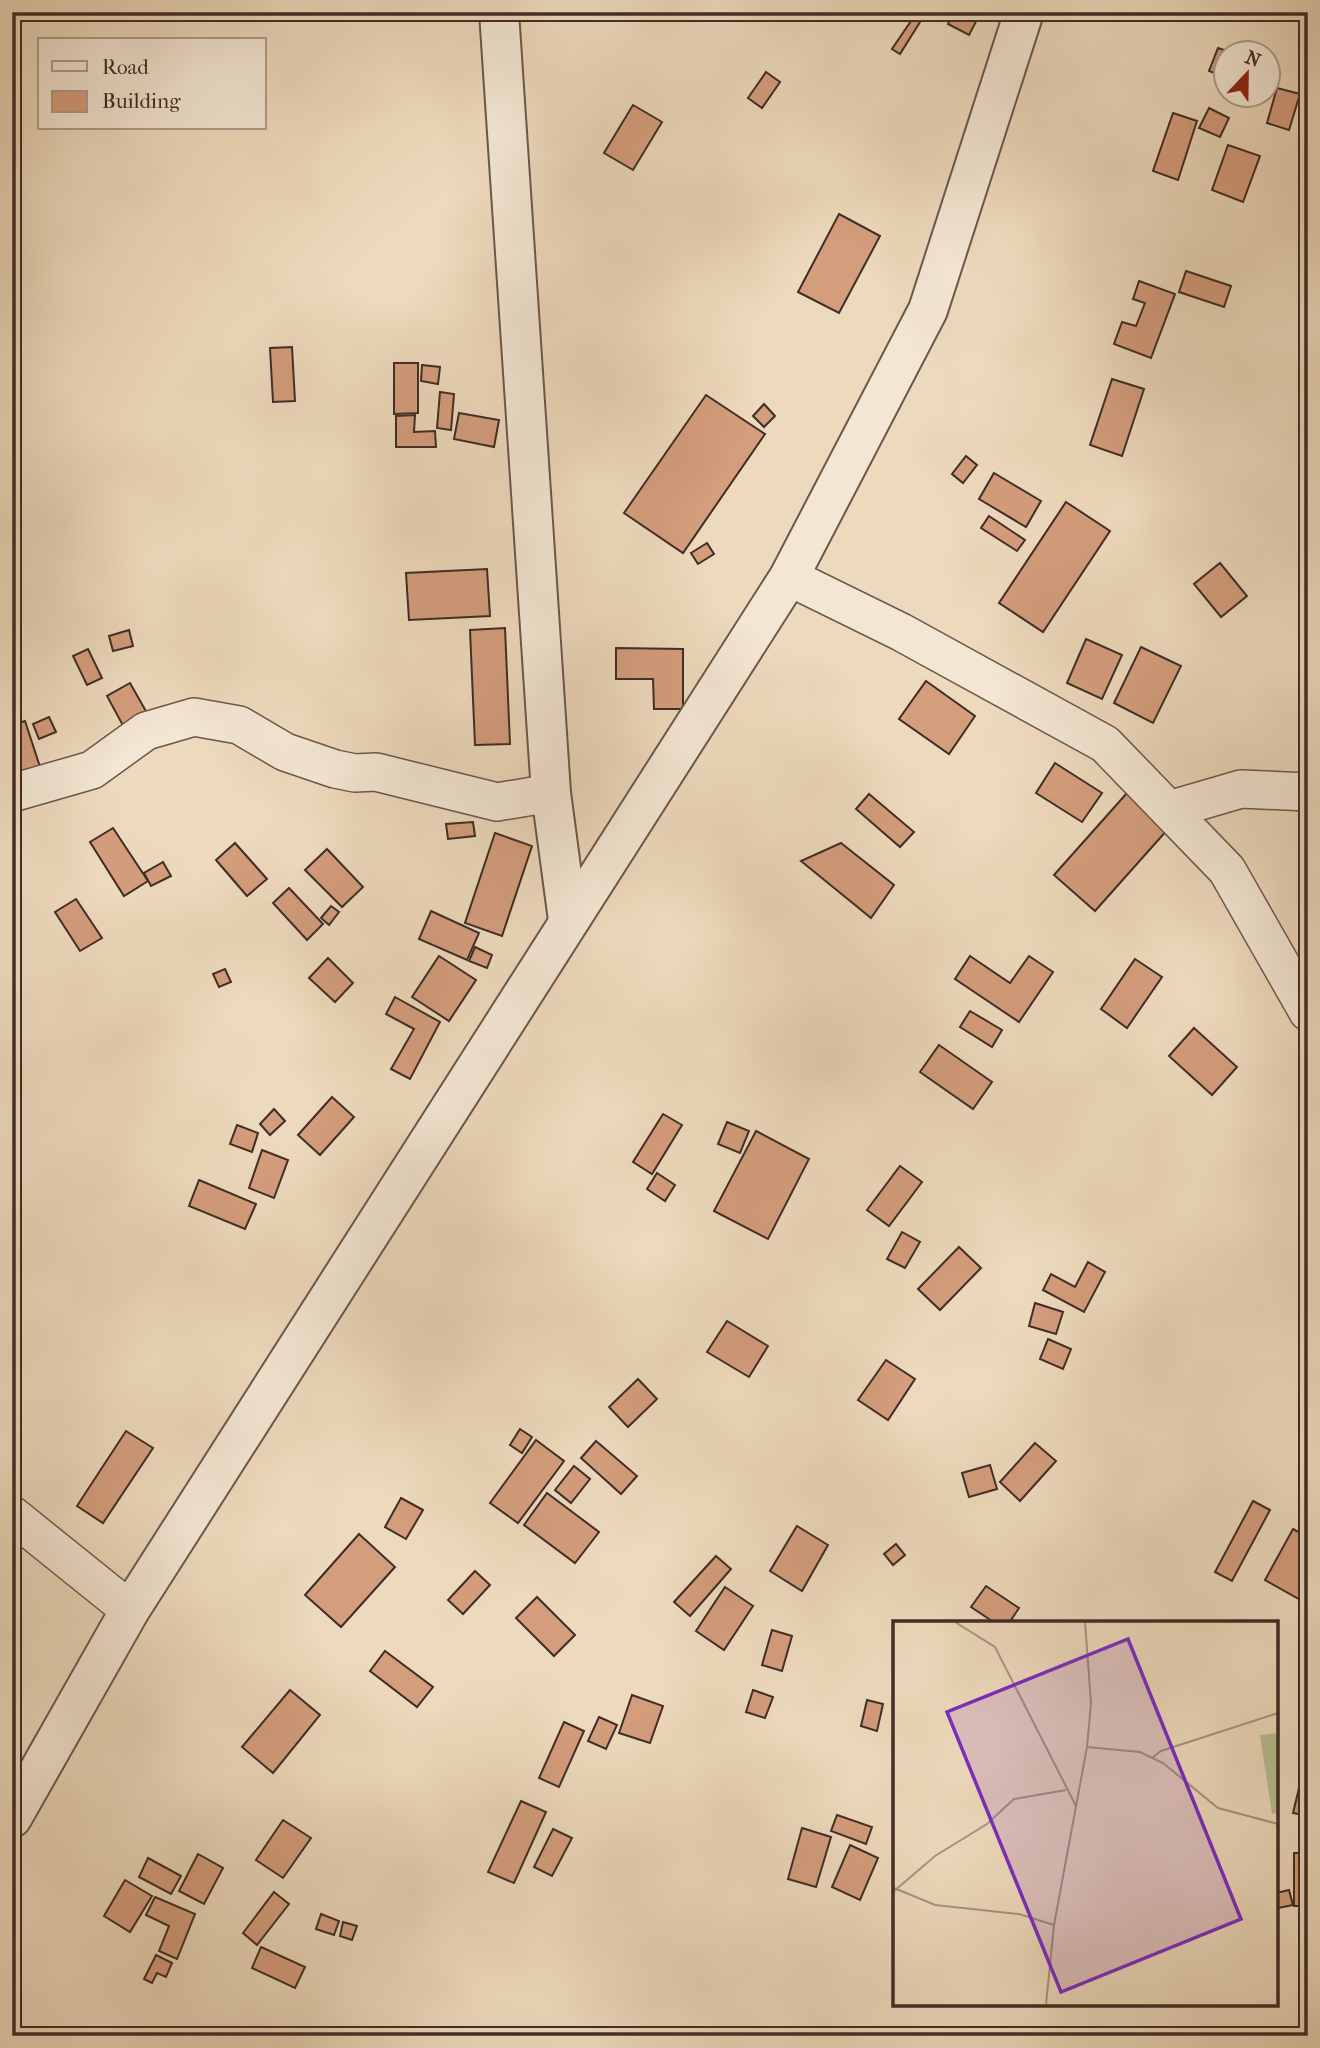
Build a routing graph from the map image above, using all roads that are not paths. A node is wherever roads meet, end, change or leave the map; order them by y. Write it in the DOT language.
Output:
graph roads {
  1 [pos="499,12"];
  2 [pos="1024,12"];
  3 [pos="789,577"];
  4 [pos="1308,792"];
  5 [pos="12,793"];
  6 [pos="551,793"];
  7 [pos="1169,810"];
  8 [pos="568,920"];
  9 [pos="1308,1012"];
  10 [pos="12,1515"];
  11 [pos="130,1611"];
  12 [pos="12,1818"];
  1 -- 6 [label="street"];
  2 -- 3 [label="street"];
  3 -- 7 [label="street"];
  3 -- 8 [label="street"];
  4 -- 7 [label="street"];
  5 -- 6 [label="street"];
  6 -- 8 [label="street"];
  7 -- 9 [label="street"];
  8 -- 11 [label="street"];
  10 -- 11 [label="street"];
  11 -- 12 [label="street"];
}
